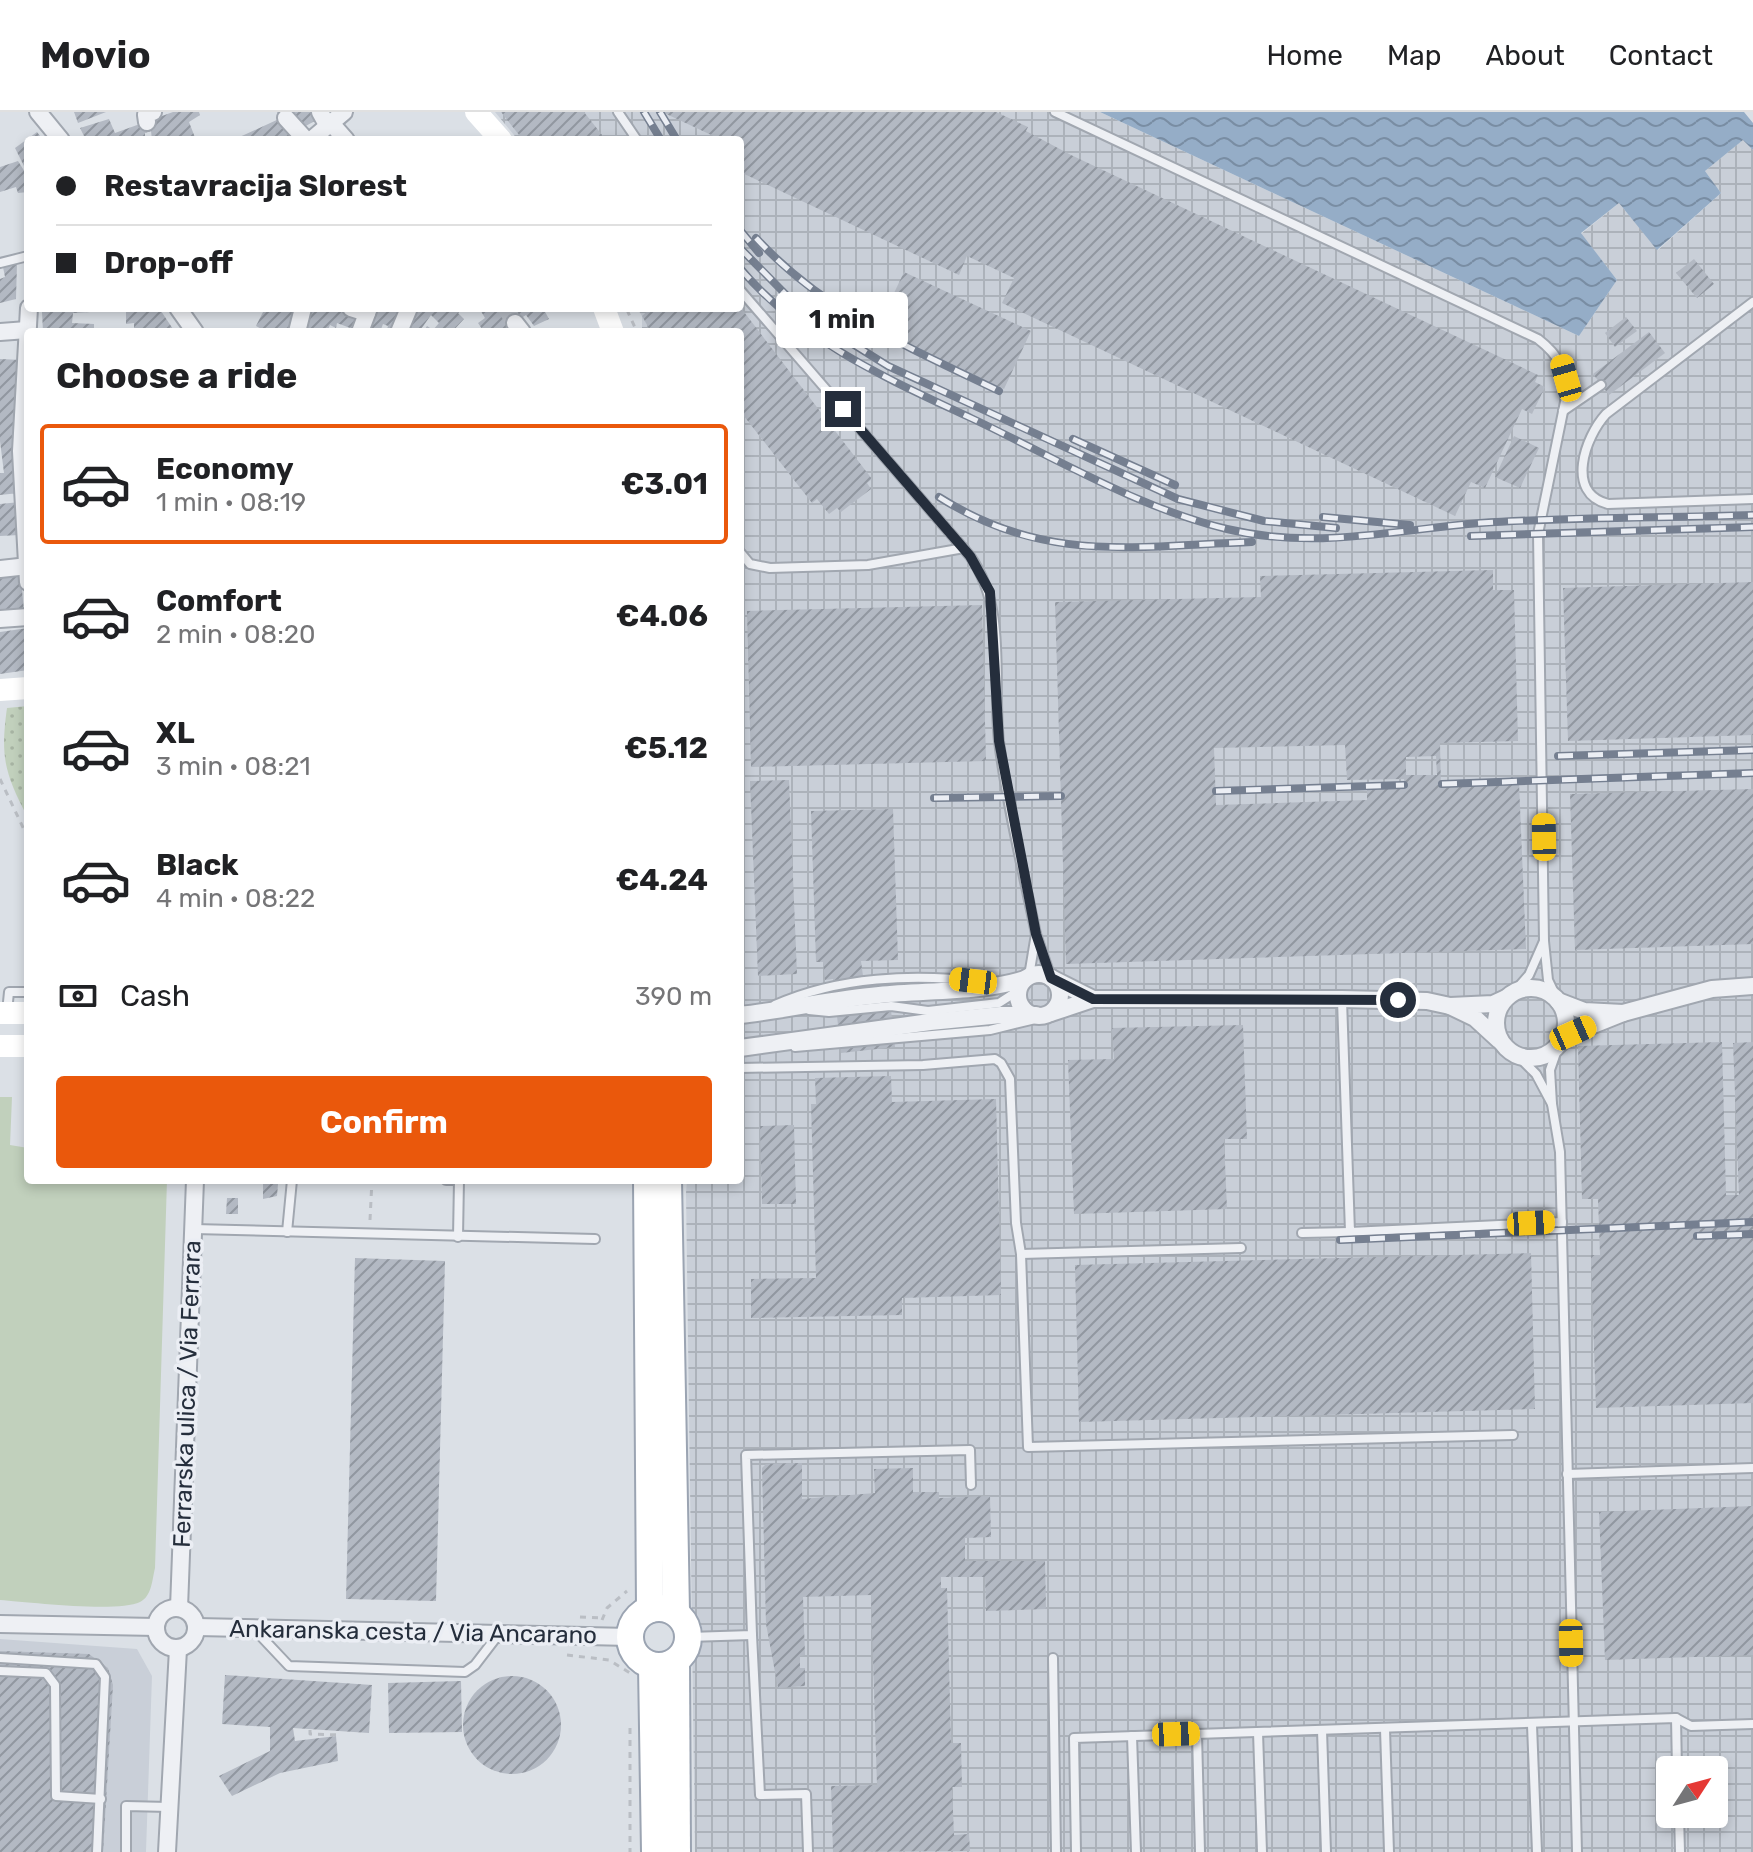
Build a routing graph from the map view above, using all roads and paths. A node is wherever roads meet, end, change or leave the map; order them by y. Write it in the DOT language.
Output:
graph roads {
  1 [pos="38,112"];
  2 [pos="51,112"];
  3 [pos="476,112"];
  4 [pos="618,112"];
  5 [pos="1055,112"];
  6 [pos="332,116"];
  7 [pos="286,118"];
  8 [pos="58,135"];
  9 [pos="304,136"];
  10 [pos="312,136"];
  11 [pos="344,136"];
  12 [pos="497,136"];
  13 [pos="634,136"];
  14 [pos="24,257"];
  15 [pos="0,263"];
  16 [pos="744,295"];
  17 [pos="1753,302"];
  18 [pos="24,330"];
  19 [pos="0,332"];
  20 [pos="1601,385"];
  21 [pos="24,390"];
  22 [pos="1563,411"];
  23 [pos="1753,499"];
  24 [pos="24,512"];
  25 [pos="964,548"];
  26 [pos="744,555"];
  27 [pos="0,569"];
  28 [pos="24,572"];
  29 [pos="24,617"];
  30 [pos="0,619"];
  31 [pos="24,688"];
  32 [pos="0,690"];
  33 [pos="0,779"];
  34 [pos="24,830"];
  35 [pos="1036,934"];
  36 [pos="1544,941"];
  37 [pos="1051,978"];
  38 [pos="1002,984"];
  39 [pos="1022,985"];
  40 [pos="1753,986"];
  41 [pos="24,992"];
  42 [pos="1511,995"];
  43 [pos="1093,999"];
  44 [pos="1342,999"];
  45 [pos="1558,1001"];
  46 [pos="1450,1006"];
  47 [pos="802,1009"];
  48 [pos="12,1013"];
  49 [pos="1623,1013"];
  50 [pos="748,1014"];
  51 [pos="1042,1015"];
  52 [pos="1500,1041"];
  53 [pos="1559,1044"];
  54 [pos="0,1046"];
  55 [pos="24,1046"];
  56 [pos="744,1048"];
  57 [pos="1518,1056"];
  58 [pos="744,1068"];
  59 [pos="1552,1104"];
  60 [pos="195,1184"];
  61 [pos="292,1184"];
  62 [pos="372,1184"];
  63 [pos="459,1184"];
  64 [pos="647,1184"];
  65 [pos="668,1184"];
  66 [pos="1562,1222"];
  67 [pos="194,1229"];
  68 [pos="287,1232"];
  69 [pos="1350,1232"];
  70 [pos="1302,1233"];
  71 [pos="368,1235"];
  72 [pos="458,1237"];
  73 [pos="595,1239"];
  74 [pos="1241,1248"];
  75 [pos="1021,1254"];
  76 [pos="1513,1435"];
  77 [pos="1753,1468"];
  78 [pos="1567,1474"];
  79 [pos="971,1485"];
  80 [pos="179,1608"];
  81 [pos="663,1611"];
  82 [pos="580,1617"];
  83 [pos="602,1618"];
  84 [pos="0,1624"];
  85 [pos="156,1627"];
  86 [pos="197,1627"];
  87 [pos="255,1630"];
  88 [pos="498,1634"];
  89 [pos="752,1635"];
  90 [pos="630,1637"];
  91 [pos="689,1637"];
  92 [pos="178,1649"];
  93 [pos="567,1655"];
  94 [pos="0,1658"];
  95 [pos="1053,1658"];
  96 [pos="653,1668"];
  97 [pos="0,1671"];
  98 [pos="630,1714"];
  99 [pos="1676,1718"];
  100 [pos="1573,1724"];
  101 [pos="1753,1724"];
  102 [pos="1532,1725"];
  103 [pos="1385,1729"];
  104 [pos="310,1730"];
  105 [pos="1322,1730"];
  106 [pos="1258,1732"];
  107 [pos="1197,1734"];
  108 [pos="342,1735"];
  109 [pos="1132,1736"];
  110 [pos="1677,1756"];
  111 [pos="101,1799"];
  112 [pos="169,1807"];
  113 [pos="1679,1828"];
  114 [pos="97,1852"];
  115 [pos="126,1852"];
  116 [pos="167,1852"];
  117 [pos="630,1852"];
  118 [pos="655,1852"];
  119 [pos="677,1852"];
  120 [pos="808,1852"];
  121 [pos="1056,1852"];
  122 [pos="1076,1852"];
  123 [pos="1136,1852"];
  124 [pos="1200,1852"];
  125 [pos="1262,1852"];
  126 [pos="1326,1852"];
  127 [pos="1389,1852"];
  128 [pos="1537,1852"];
  129 [pos="1577,1852"];
  130 [pos="1680,1852"];
  1 -- 8 [label="street"];
  2 -- 8 [label="street"];
  3 -- 12 [label="street"];
  4 -- 13 [label="lane"];
  5 -- 22 [label="lane"];
  6 -- 10 [label="street"];
  6 -- 11 [label="street"];
  7 -- 9 [label="street"];
  14 -- 15 [label="lane"];
  16 -- 25 [label="lane"];
  17 -- 23 [label="lane"];
  18 -- 19 [label="street"];
  20 -- 22 [label="lane"];
  21 -- 24 [label="street"];
  22 -- 36 [label="lane"];
  25 -- 26 [label="lane"];
  25 -- 35 [label="lane"];
  27 -- 28 [label="street"];
  29 -- 30 [label="street"];
  31 -- 32 [label="street"];
  33 -- 34 [label="path"];
  35 -- 37 [label="lane"];
  35 -- 39 [label="lane"];
  36 -- 42 [label="lane"];
  36 -- 45 [label="lane"];
  37 -- 39 [label="street"];
  37 -- 43 [label="street"];
  37 -- 51 [label="street"];
  38 -- 39 [label="street"];
  38 -- 47 [label="street"];
  38 -- 50 [label="lane"];
  39 -- 47 [label="lane"];
  39 -- 51 [label="street"];
  40 -- 49 [label="street"];
  41 -- 48 [label="lane"];
  42 -- 45 [label="street"];
  42 -- 46 [label="street"];
  42 -- 52 [label="street"];
  43 -- 44 [label="street"];
  43 -- 51 [label="street"];
  44 -- 46 [label="street"];
  44 -- 69 [label="lane"];
  45 -- 49 [label="street"];
  45 -- 53 [label="street"];
  46 -- 52 [label="street"];
  47 -- 50 [label="street"];
  49 -- 53 [label="street"];
  51 -- 56 [label="street"];
  52 -- 57 [label="street"];
  53 -- 57 [label="street"];
  53 -- 59 [label="lane"];
  54 -- 55 [label="street"];
  57 -- 59 [label="lane"];
  58 -- 75 [label="lane"];
  59 -- 66 [label="lane"];
  60 -- 67 [label="street, Ferrarska ulica / Via Ferrara"];
  61 -- 68 [label="lane"];
  62 -- 71 [label="path"];
  63 -- 72 [label="lane"];
  64 -- 81 [label="main road"];
  65 -- 81 [label="main road"];
  66 -- 69 [label="lane"];
  66 -- 78 [label="lane"];
  67 -- 68 [label="lane"];
  67 -- 80 [label="street, Ferrarska ulica / Via Ferrara"];
  68 -- 71 [label="lane"];
  69 -- 70 [label="lane"];
  71 -- 72 [label="lane"];
  72 -- 73 [label="lane"];
  74 -- 75 [label="lane"];
  75 -- 76 [label="lane"];
  77 -- 78 [label="lane"];
  78 -- 100 [label="lane"];
  79 -- 89 [label="lane"];
  80 -- 85 [label="street"];
  80 -- 86 [label="street"];
  81 -- 90 [label="main road"];
  81 -- 91 [label="main road"];
  82 -- 83 [label="path"];
  84 -- 85 [label="street"];
  85 -- 92 [label="street"];
  86 -- 87 [label="street, Ankaranska cesta / Via Ancarano"];
  86 -- 92 [label="street"];
  87 -- 88 [label="street, Ankaranska cesta / Via Ancarano"];
  87 -- 88 [label="lane"];
  88 -- 90 [label="street, Ankaranska cesta / Via Ancarano"];
  89 -- 91 [label="lane"];
  89 -- 120 [label="lane"];
  90 -- 96 [label="main road"];
  91 -- 96 [label="main road"];
  92 -- 112 [label="street"];
  93 -- 96 [label="path"];
  94 -- 111 [label="lane"];
  95 -- 121 [label="lane"];
  96 -- 118 [label="main road"];
  96 -- 119 [label="main road"];
  97 -- 111 [label="lane"];
  98 -- 117 [label="path"];
  99 -- 100 [label="lane"];
  99 -- 101 [label="lane"];
  99 -- 110 [label="lane"];
  100 -- 102 [label="lane"];
  100 -- 129 [label="lane"];
  102 -- 103 [label="lane"];
  102 -- 128 [label="lane"];
  103 -- 105 [label="lane"];
  103 -- 127 [label="lane"];
  104 -- 108 [label="path"];
  105 -- 106 [label="lane"];
  105 -- 126 [label="lane"];
  106 -- 107 [label="lane"];
  106 -- 125 [label="lane"];
  107 -- 109 [label="lane"];
  107 -- 124 [label="lane"];
  109 -- 122 [label="lane"];
  109 -- 123 [label="lane"];
  111 -- 114 [label="lane"];
  112 -- 115 [label="lane"];
  112 -- 116 [label="street"];
  113 -- 130 [label="lane"];
}
